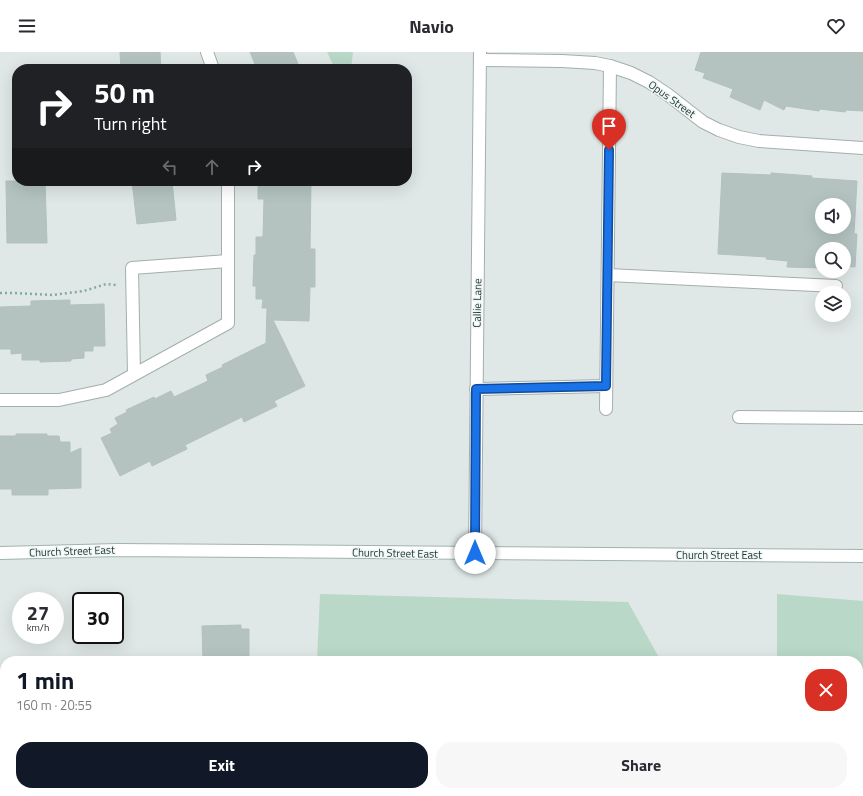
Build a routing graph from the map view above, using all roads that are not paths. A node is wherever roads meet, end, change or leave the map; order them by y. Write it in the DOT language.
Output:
graph roads {
  1 [pos="207,52"];
  2 [pos="480,56"];
  3 [pos="211,64"];
  4 [pos="610,66"];
  5 [pos="863,148"];
  6 [pos="228,186"];
  7 [pos="228,261"];
  8 [pos="608,275"];
  9 [pos="836,286"];
  10 [pos="134,374"];
  11 [pos="606,386"];
  12 [pos="476,389"];
  13 [pos="0,400"];
  14 [pos="606,409"];
  15 [pos="738,417"];
  16 [pos="863,418"];
  17 [pos="0,553"];
  18 [pos="475,553"];
  19 [pos="863,556"];
  1 -- 3 [label="street"];
  2 -- 4 [label="street, Opus Street"];
  2 -- 12 [label="street, Callie Lane"];
  4 -- 5 [label="street, Opus Street"];
  4 -- 8 [label="street"];
  6 -- 7 [label="street"];
  7 -- 10 [label="street"];
  7 -- 10 [label="street"];
  8 -- 9 [label="street"];
  8 -- 11 [label="street"];
  10 -- 13 [label="street"];
  11 -- 12 [label="street"];
  11 -- 14 [label="street"];
  12 -- 18 [label="street, Callie Lane"];
  15 -- 16 [label="street"];
  17 -- 18 [label="street, Church Street East"];
  18 -- 19 [label="street, Church Street East"];
}
